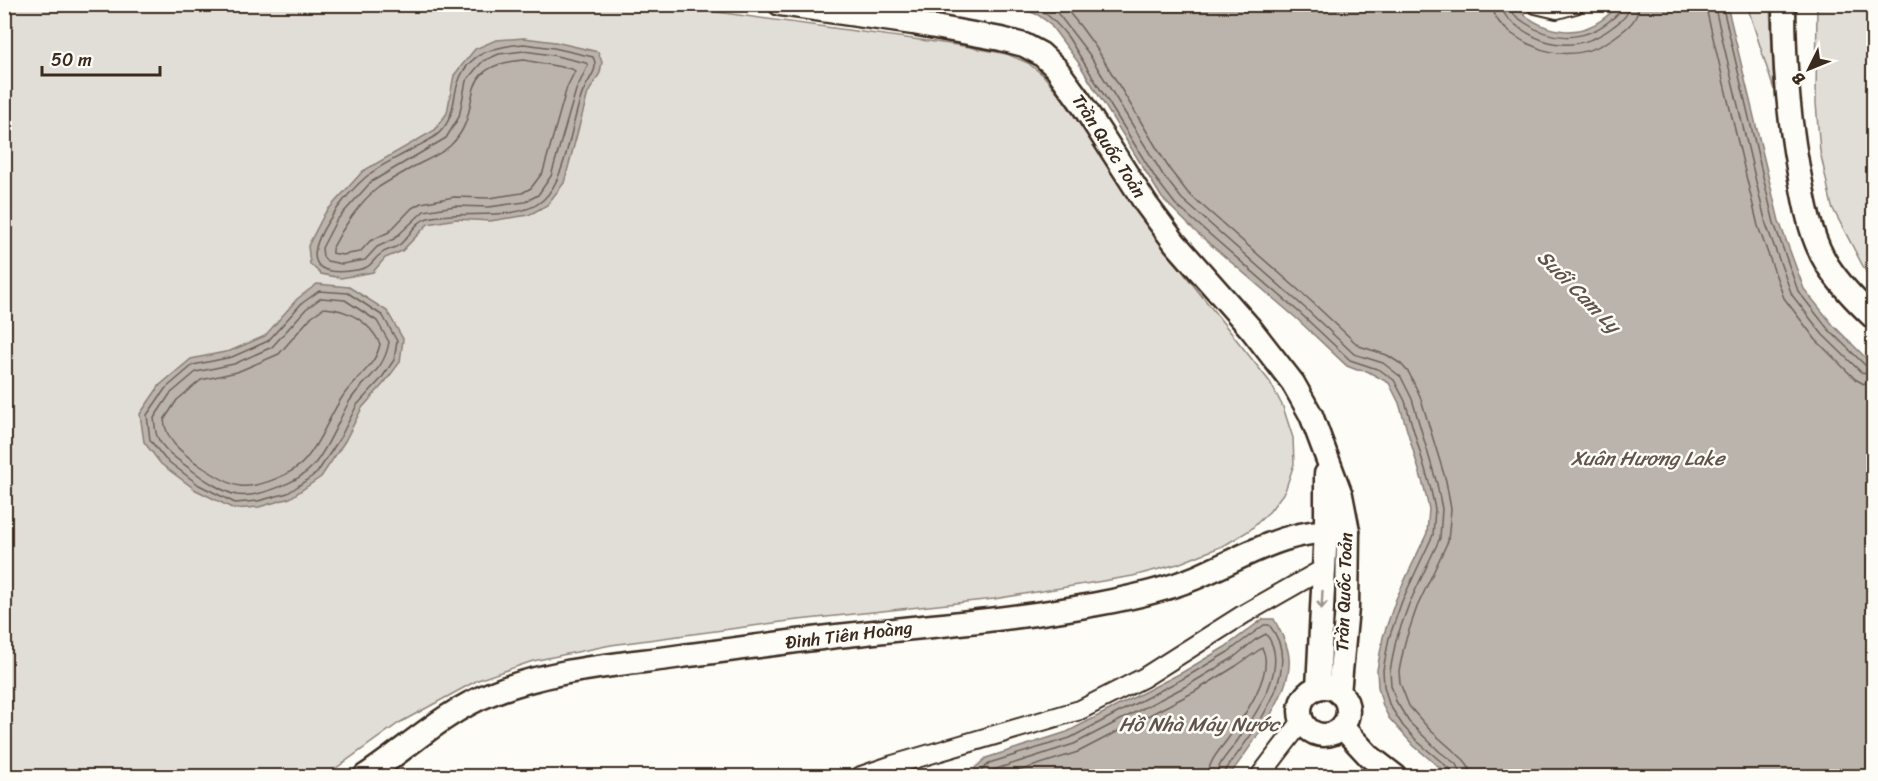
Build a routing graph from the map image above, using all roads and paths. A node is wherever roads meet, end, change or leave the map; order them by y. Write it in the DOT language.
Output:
graph roads {
  1 [pos="780,4"];
  2 [pos="1536,4"];
  3 [pos="1575,4"];
  4 [pos="1784,4"];
  5 [pos="1874,318"];
  6 [pos="1337,530"];
  7 [pos="1323,569"];
  8 [pos="1328,691"];
  9 [pos="1302,721"];
  10 [pos="1342,727"];
  11 [pos="893,771"];
  12 [pos="365,777"];
  13 [pos="861,777"];
  14 [pos="1260,777"];
  15 [pos="1395,777"];
  1 -- 6 [label="main road, Trần Quốc Toản"];
  2 -- 3 [label="street"];
  4 -- 5 [label="main road"];
  6 -- 7 [label="main road, Trần Quốc Toản"];
  6 -- 8 [label="main road, Trần Quốc Toản"];
  6 -- 12 [label="main road, Đinh Tiên Hoàng"];
  7 -- 8 [label="main road, Trần Quốc Toản, one-way"];
  7 -- 11 [label="street"];
  8 -- 9 [label="main road"];
  8 -- 10 [label="main road"];
  9 -- 10 [label="main road"];
  9 -- 14 [label="street"];
  10 -- 15 [label="main road"];
  11 -- 13 [label="street"];
}
